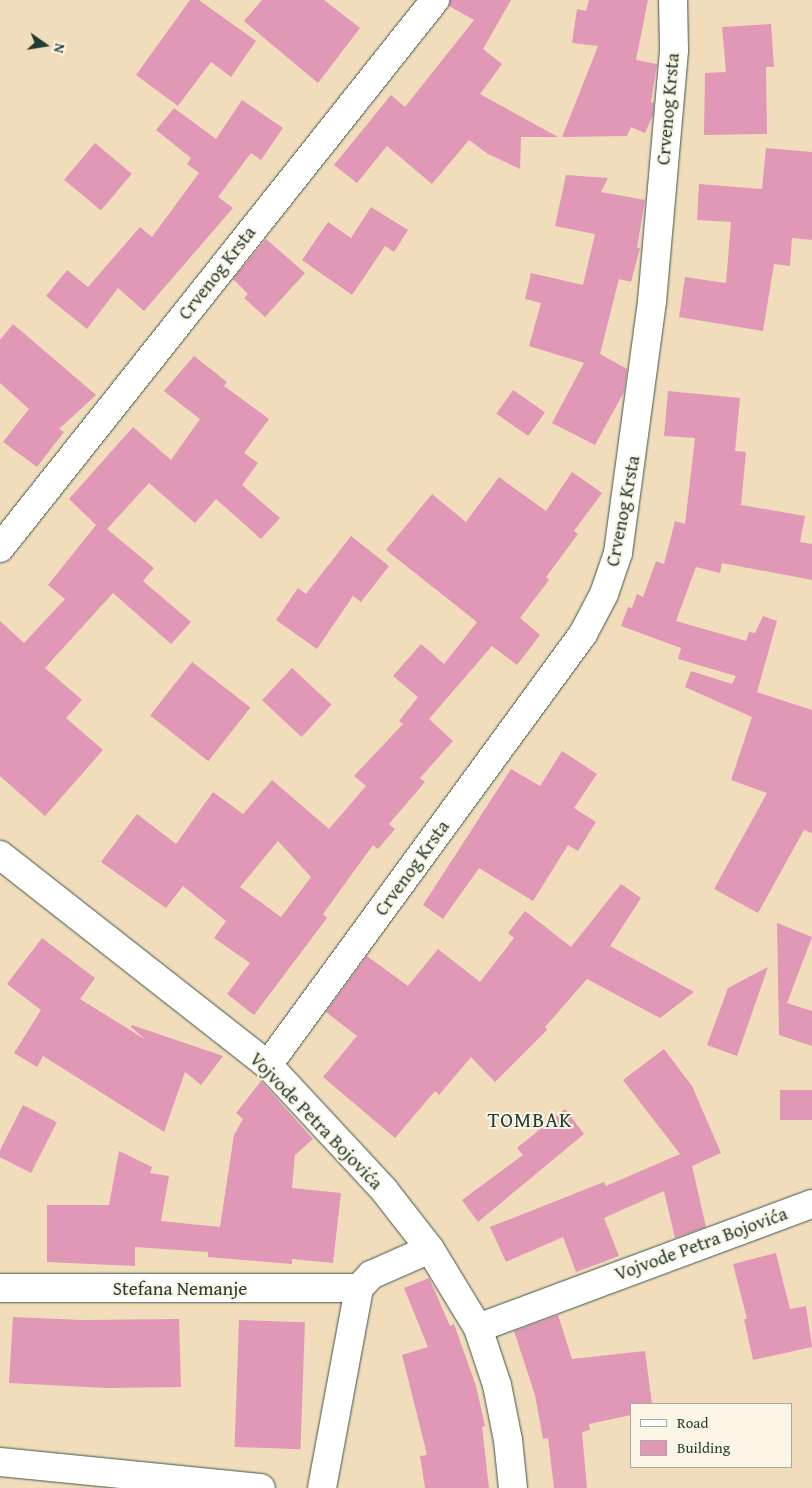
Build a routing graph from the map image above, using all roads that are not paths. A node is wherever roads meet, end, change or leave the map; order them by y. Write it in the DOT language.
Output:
graph roads {
  1 [pos="436,0"];
  2 [pos="673,0"];
  3 [pos="0,548"];
  4 [pos="0,855"];
  5 [pos="268,1065"];
  6 [pos="812,1204"];
  7 [pos="430,1249"];
  8 [pos="0,1288"];
  9 [pos="359,1288"];
  10 [pos="478,1328"];
  11 [pos="0,1462"];
  12 [pos="261,1488"];
  13 [pos="322,1488"];
  14 [pos="512,1488"];
  1 -- 3 [label="street, Crvenog Krsta"];
  2 -- 5 [label="street, Crvenog Krsta"];
  4 -- 5 [label="street, Vojvode Petra Bojovića"];
  5 -- 7 [label="street, Vojvode Petra Bojovića"];
  6 -- 10 [label="street, Vojvode Petra Bojovića"];
  7 -- 9 [label="street"];
  7 -- 10 [label="street, Vojvode Petra Bojovića"];
  8 -- 9 [label="street, Stefana Nemanje"];
  9 -- 13 [label="street"];
  10 -- 14 [label="street, Vojvode Petra Bojovića"];
  11 -- 12 [label="street"];
}
